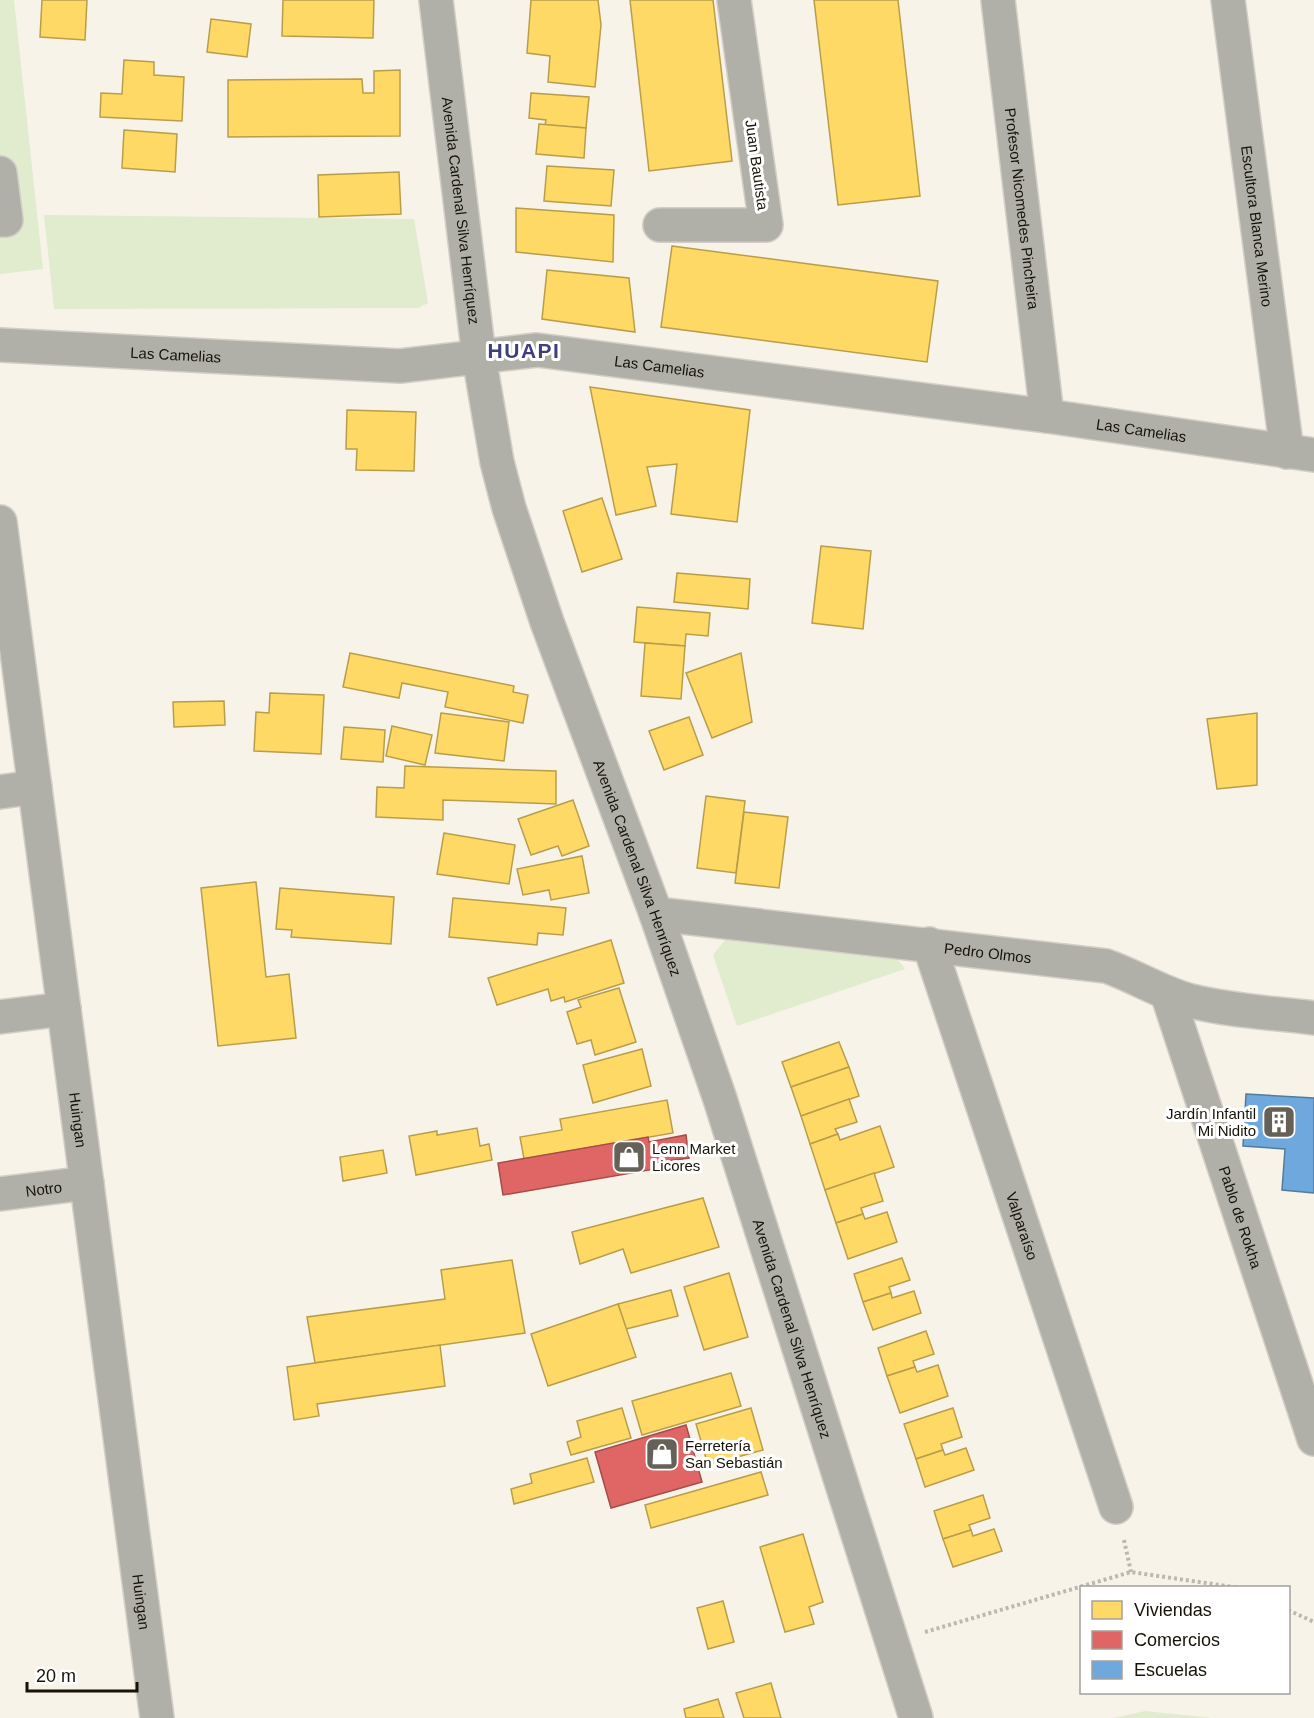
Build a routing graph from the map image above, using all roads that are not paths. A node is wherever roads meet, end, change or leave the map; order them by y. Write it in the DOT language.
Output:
graph roads {
  1 [pos="436,0"];
  2 [pos="734,0"];
  3 [pos="998,0"];
  4 [pos="1228,0"];
  5 [pos="0,173"];
  6 [pos="0,220"];
  7 [pos="660,225"];
  8 [pos="0,345"];
  9 [pos="479,357"];
  10 [pos="1047,416"];
  11 [pos="1301,454"];
  12 [pos="0,522"];
  13 [pos="4,584"];
  14 [pos="35,787"];
  15 [pos="0,792"];
  16 [pos="656,914"];
  17 [pos="929,944"];
  18 [pos="1167,993"];
  19 [pos="64,1009"];
  20 [pos="0,1017"];
  21 [pos="1314,1018"];
  22 [pos="87,1184"];
  23 [pos="0,1194"];
  24 [pos="1314,1439"];
  25 [pos="1116,1507"];
  26 [pos="157,1718"];
  27 [pos="916,1718"];
  1 -- 9 [label="street, Avenida Cardenal Silva Henríquez"];
  2 -- 7 [label="street, Juan Bautista"];
  3 -- 10 [label="street, Profesor Nicomedes Pincheira"];
  4 -- 11 [label="street, Escultora Blanca Merino"];
  5 -- 6 [label="street"];
  8 -- 9 [label="street, Las Camelias"];
  9 -- 10 [label="street, Las Camelias"];
  9 -- 16 [label="street, Avenida Cardenal Silva Henríquez"];
  10 -- 11 [label="street, Las Camelias"];
  12 -- 13 [label="street, Huingan"];
  13 -- 14 [label="street, Huingan"];
  14 -- 15 [label="street"];
  14 -- 19 [label="street, Huingan"];
  16 -- 17 [label="street, Pedro Olmos"];
  16 -- 27 [label="street, Avenida Cardenal Silva Henríquez"];
  17 -- 18 [label="street, Pedro Olmos"];
  17 -- 25 [label="street, Valparaíso"];
  18 -- 21 [label="street, Pedro Olmos"];
  18 -- 24 [label="street, Pablo de Rokha"];
  19 -- 20 [label="street"];
  19 -- 22 [label="street, Huingan"];
  22 -- 23 [label="street, Notro"];
  22 -- 26 [label="street, Huingan"];
}
